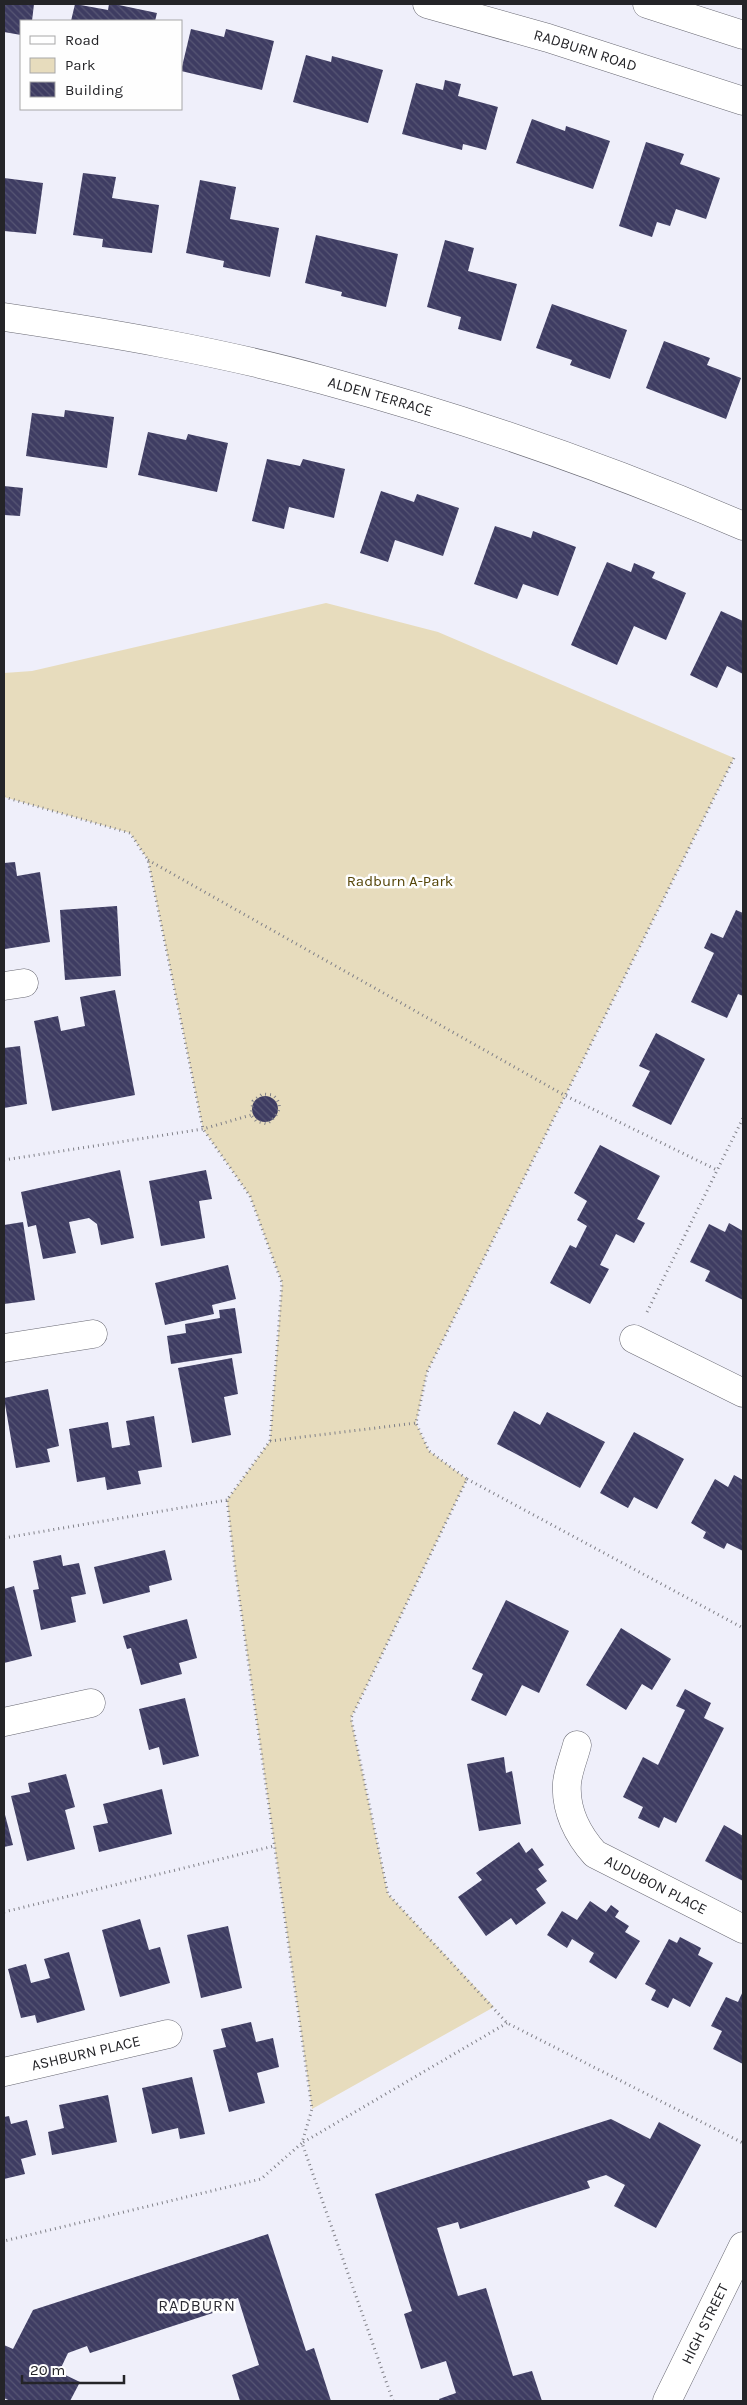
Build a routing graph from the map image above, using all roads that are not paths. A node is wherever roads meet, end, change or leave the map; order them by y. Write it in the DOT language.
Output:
graph roads {
  1 [pos="427,4"];
  2 [pos="647,4"];
  3 [pos="743,35"];
  4 [pos="743,101"];
  5 [pos="4,317"];
  6 [pos="743,526"];
  7 [pos="93,1334"];
  8 [pos="634,1339"];
  9 [pos="4,1348"];
  10 [pos="743,1393"];
  11 [pos="91,1703"];
  12 [pos="4,1722"];
  13 [pos="577,1745"];
  14 [pos="743,1929"];
  15 [pos="168,2034"];
  16 [pos="4,2072"];
  17 [pos="743,2246"];
  18 [pos="667,2401"];
  1 -- 4 [label="street, RADBURN ROAD"];
  2 -- 3 [label="street"];
  5 -- 6 [label="street, ALDEN TERRACE"];
  7 -- 9 [label="street"];
  8 -- 10 [label="street"];
  11 -- 12 [label="street"];
  13 -- 14 [label="street, AUDUBON PLACE"];
  15 -- 16 [label="street, ASHBURN PLACE"];
  17 -- 18 [label="street, HIGH STREET"];
}
